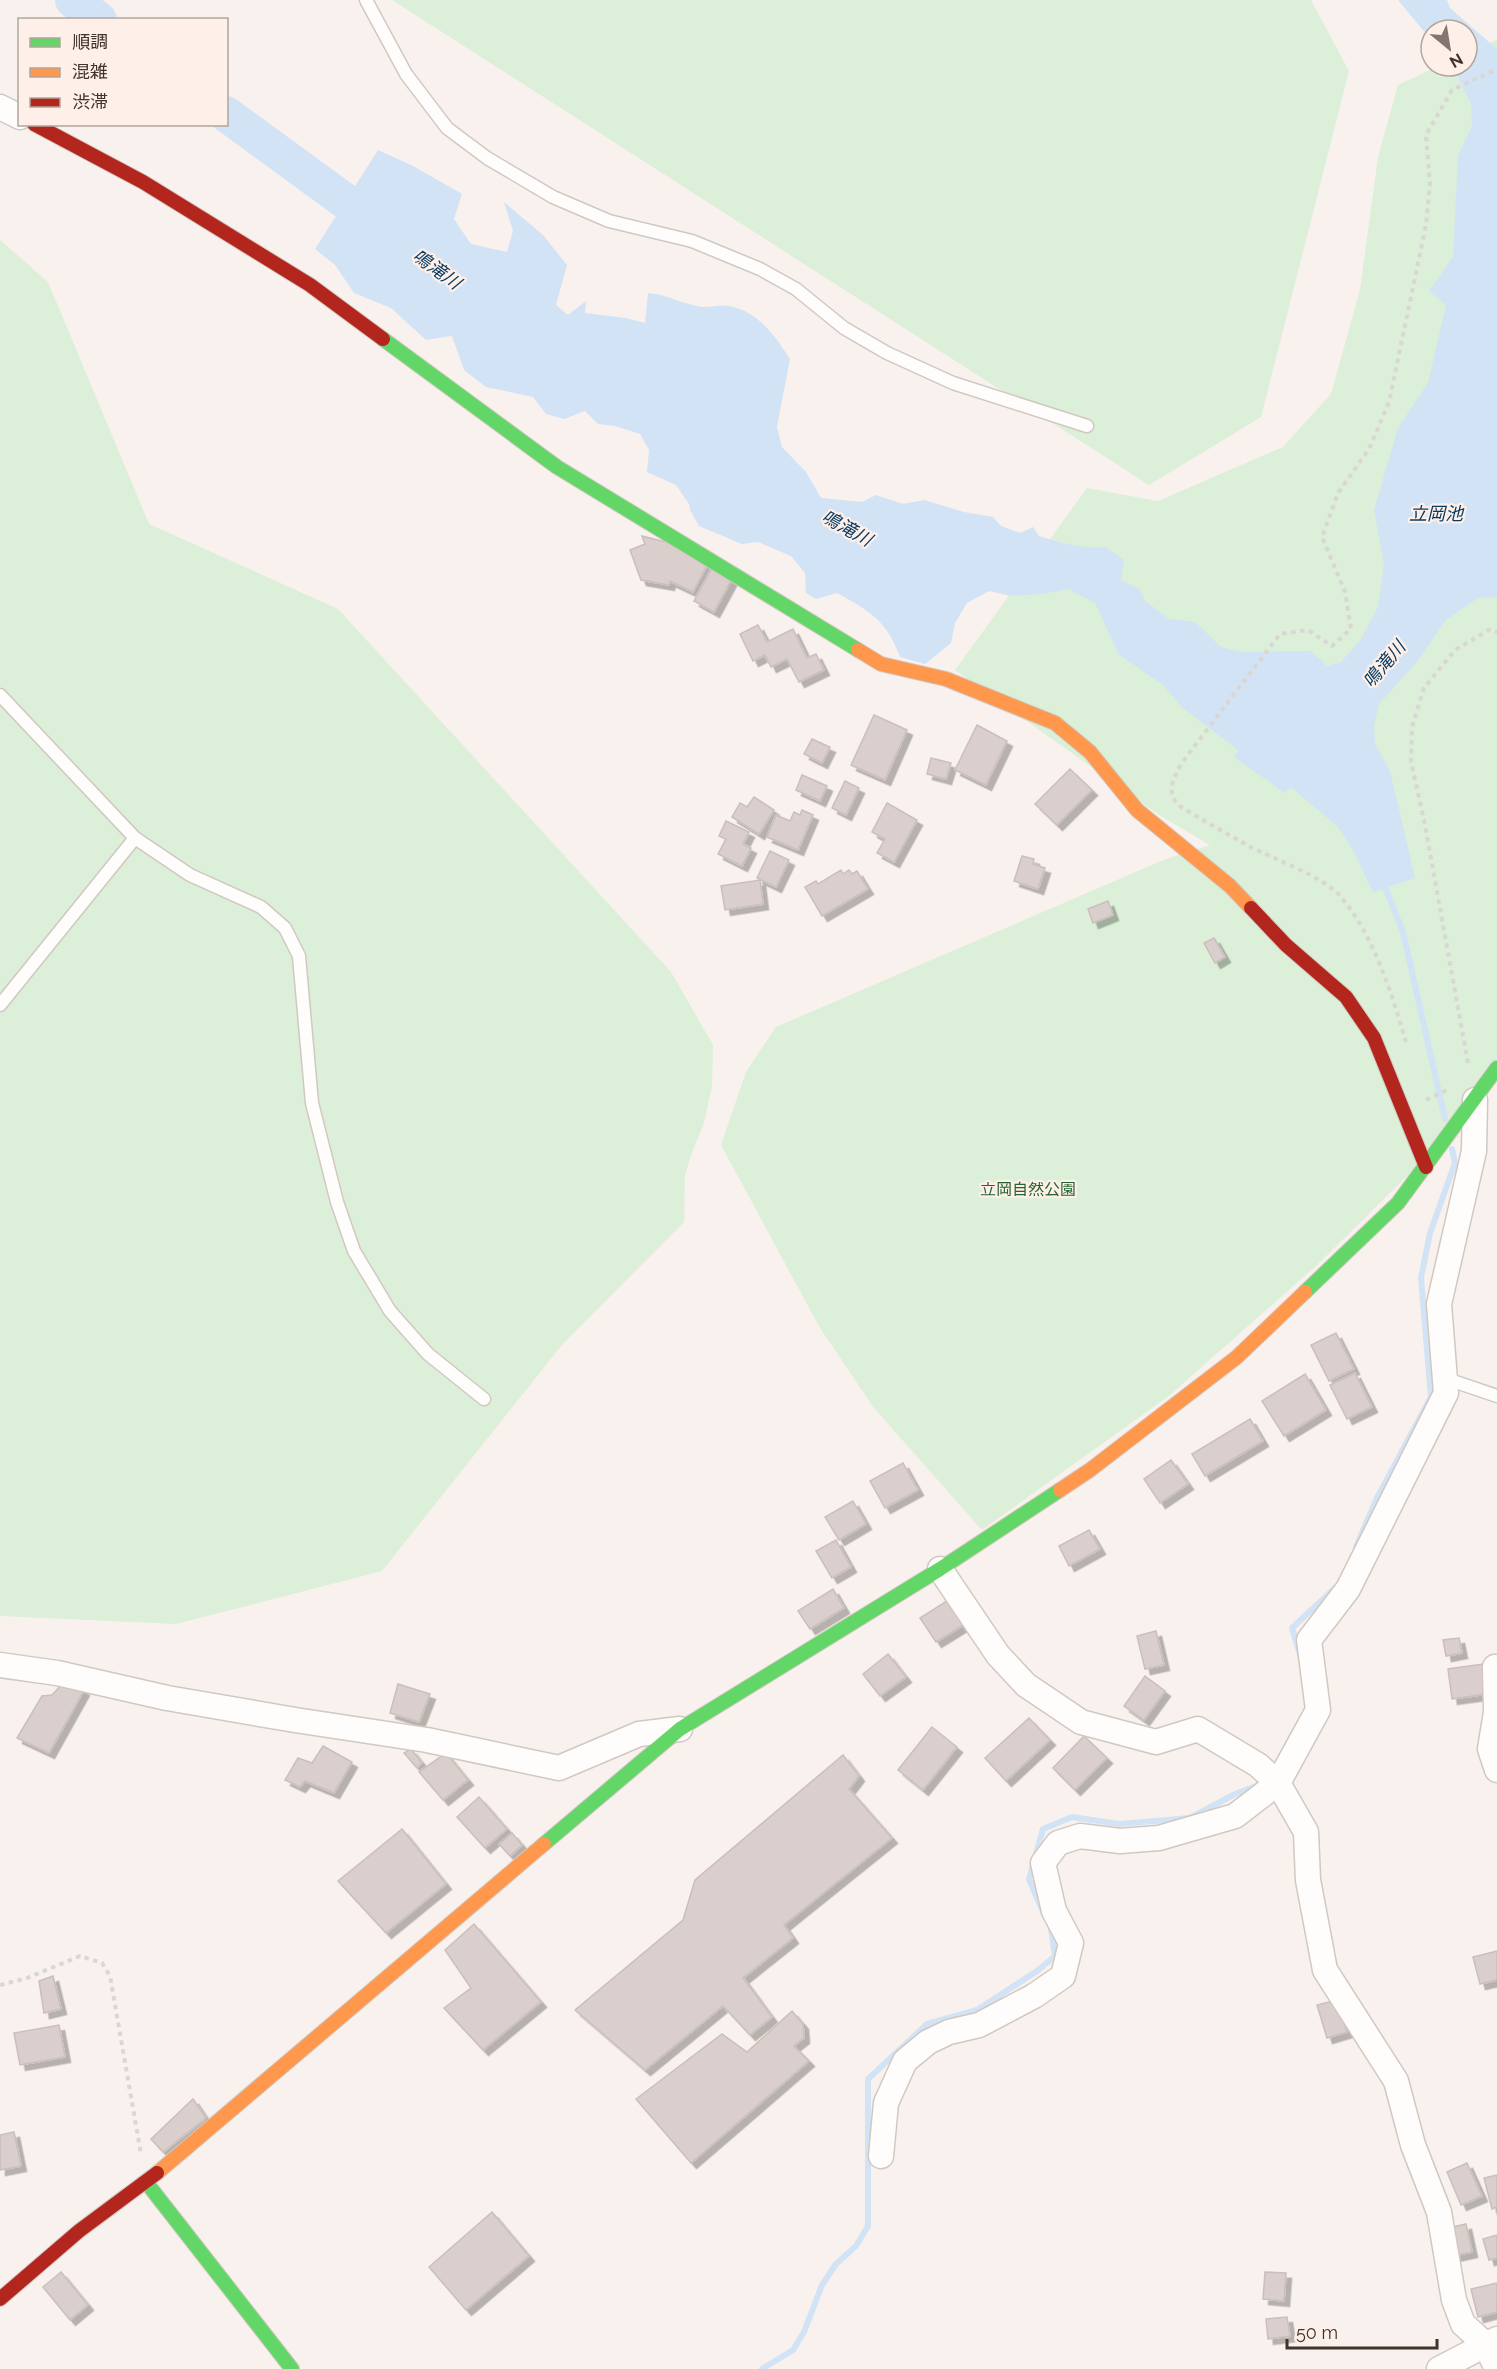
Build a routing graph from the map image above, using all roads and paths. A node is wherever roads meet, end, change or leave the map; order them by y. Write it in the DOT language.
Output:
graph roads {
  1 [pos="366,0"];
  2 [pos="1497,69"];
  3 [pos="0,107"];
  4 [pos="18,116"];
  5 [pos="38,126"];
  6 [pos="1087,426"];
  7 [pos="1497,632"];
  8 [pos="0,695"];
  9 [pos="135,838"];
  10 [pos="0,1005"];
  11 [pos="1408,1048"];
  12 [pos="1469,1066"];
  13 [pos="1497,1068"];
  14 [pos="1420,1091"];
  15 [pos="1475,1100"];
  16 [pos="1423,1102"];
  17 [pos="1426,1167"];
  18 [pos="1444,1378"];
  19 [pos="1497,1396"];
  20 [pos="484,1399"];
  21 [pos="940,1569"];
  22 [pos="0,1665"];
  23 [pos="1495,1667"];
  24 [pos="680,1729"];
  25 [pos="1497,1770"];
  26 [pos="1278,1783"];
  27 [pos="0,1985"];
  28 [pos="881,2156"];
  29 [pos="146,2182"];
  30 [pos="0,2300"];
  31 [pos="1491,2341"];
  32 [pos="292,2369"];
  33 [pos="1439,2369"];
  34 [pos="1497,2369"];
  1 -- 6 [label="lane"];
  2 -- 11 [label="path"];
  3 -- 4 [label="street"];
  5 -- 17 [label="street"];
  7 -- 12 [label="path"];
  8 -- 9 [label="lane"];
  9 -- 10 [label="lane"];
  9 -- 20 [label="lane"];
  13 -- 15 [label="street"];
  14 -- 16 [label="path"];
  15 -- 17 [label="street"];
  15 -- 18 [label="street"];
  17 -- 21 [label="street"];
  18 -- 19 [label="lane"];
  18 -- 26 [label="street"];
  21 -- 24 [label="street"];
  21 -- 26 [label="street"];
  22 -- 24 [label="street"];
  23 -- 25 [label="street"];
  24 -- 29 [label="street"];
  26 -- 28 [label="street"];
  26 -- 31 [label="street"];
  27 -- 29 [label="path"];
  29 -- 30 [label="street"];
  29 -- 32 [label="street"];
  31 -- 33 [label="street"];
  31 -- 34 [label="street"];
}
